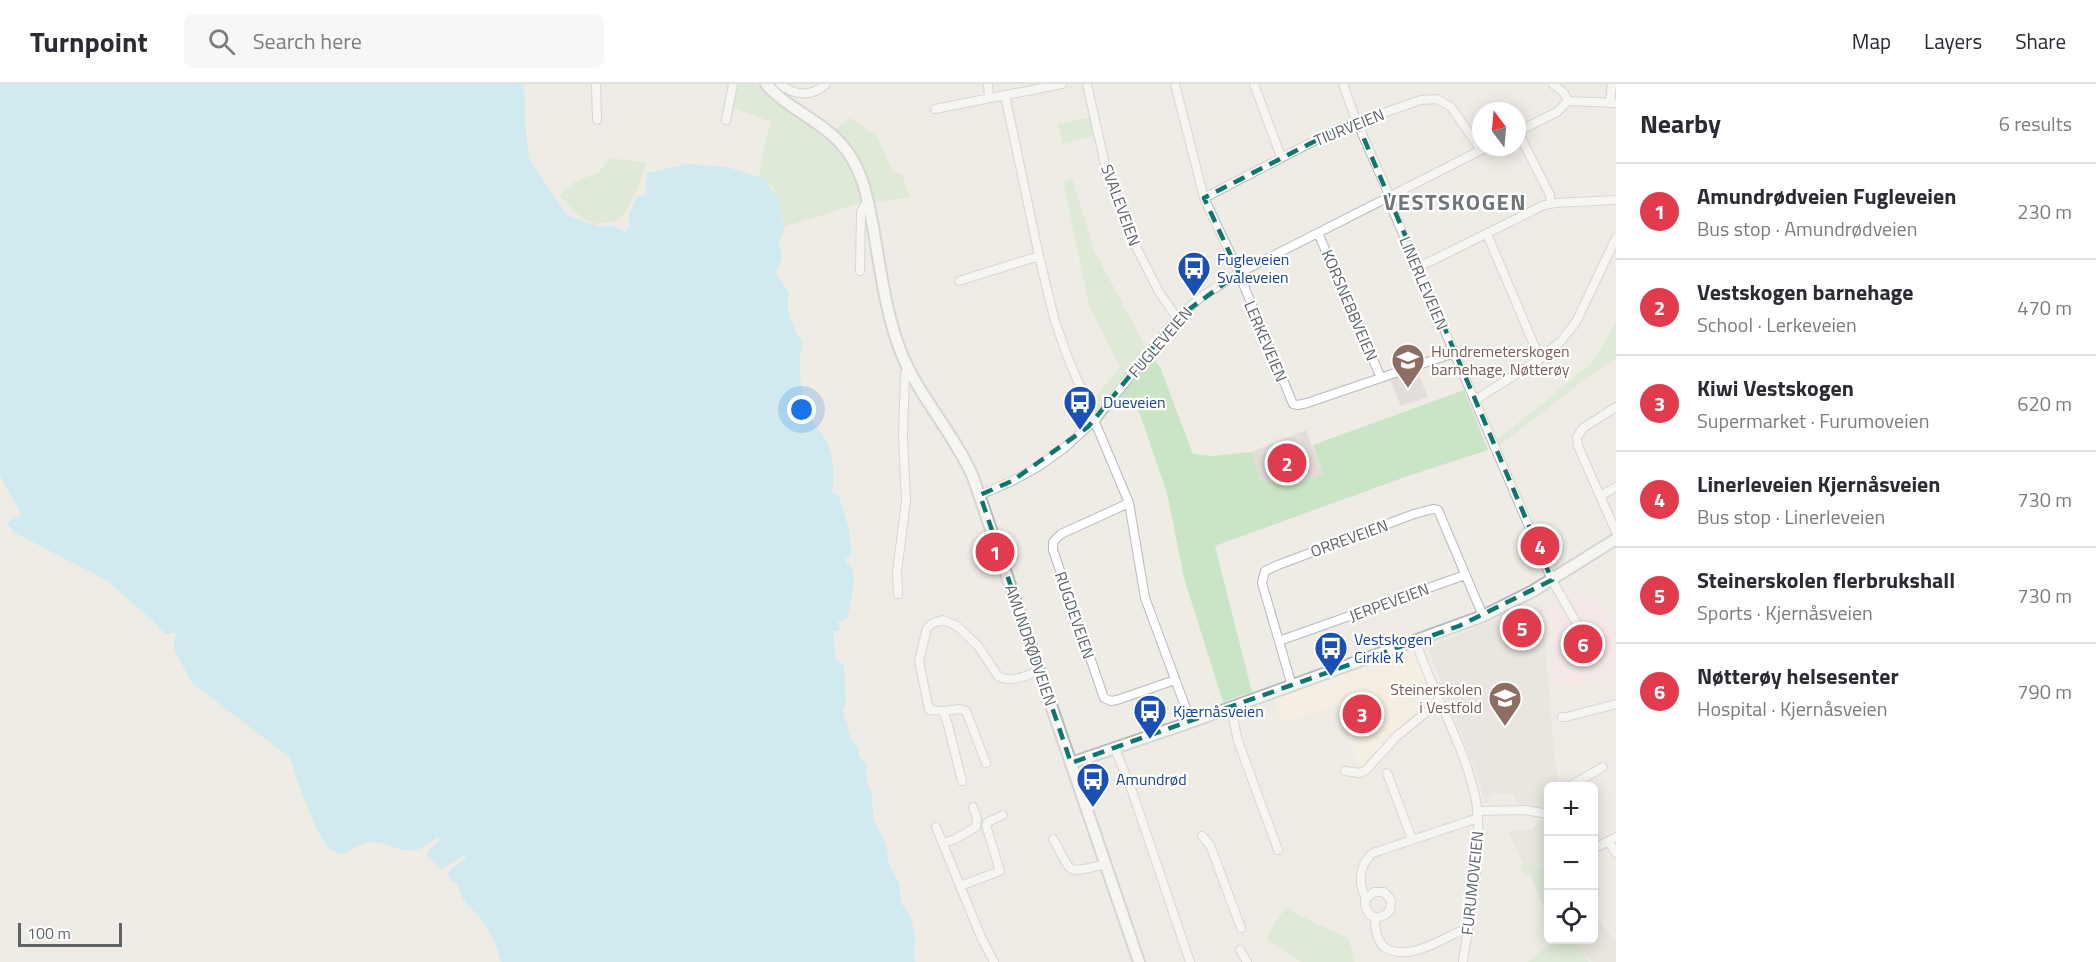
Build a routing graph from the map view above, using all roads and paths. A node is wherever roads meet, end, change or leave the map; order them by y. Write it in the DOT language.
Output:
graph roads {
  1 [pos="596,84"];
  2 [pos="733,84"];
  3 [pos="766,84"];
  4 [pos="780,84"];
  5 [pos="826,84"];
  6 [pos="988,84"];
  7 [pos="1062,84"];
  8 [pos="1087,84"];
  9 [pos="1175,84"];
  10 [pos="1254,84"];
  11 [pos="1343,84"];
  12 [pos="1553,84"];
  13 [pos="1612,84"];
  14 [pos="1005,95"];
  15 [pos="989,98"];
  16 [pos="1568,101"];
  17 [pos="1613,103"];
  18 [pos="935,110"];
  19 [pos="597,120"];
  20 [pos="726,120"];
  21 [pos="1356,120"];
  22 [pos="1526,128"];
  23 [pos="1472,133"];
  24 [pos="1526,148"];
  25 [pos="1472,154"];
  26 [pos="1281,157"];
  27 [pos="1389,197"];
  28 [pos="1204,198"];
  29 [pos="1616,200"];
  30 [pos="868,204"];
  31 [pos="1551,204"];
  32 [pos="1318,233"];
  33 [pos="1487,234"];
  34 [pos="1616,238"];
  35 [pos="1039,256"];
  36 [pos="1417,268"];
  37 [pos="860,271"];
  38 [pos="1239,273"];
  39 [pos="959,281"];
  40 [pos="1177,318"];
  41 [pos="1454,353"];
  42 [pos="1540,359"];
  43 [pos="908,368"];
  44 [pos="1381,378"];
  45 [pos="1475,400"];
  46 [pos="1616,407"];
  47 [pos="1095,420"];
  48 [pos="1616,487"];
  49 [pos="980,495"];
  50 [pos="1600,496"];
  51 [pos="1129,503"];
  52 [pos="1616,532"];
  53 [pos="1616,539"];
  54 [pos="1465,575"];
  55 [pos="1552,580"];
  56 [pos="898,594"];
  57 [pos="1483,616"];
  58 [pos="1577,624"];
  59 [pos="1279,641"];
  60 [pos="1416,642"];
  61 [pos="1040,671"];
  62 [pos="1175,680"];
  63 [pos="1292,686"];
  64 [pos="1439,702"];
  65 [pos="1616,704"];
  66 [pos="1231,708"];
  67 [pos="943,711"];
  68 [pos="1562,717"];
  69 [pos="1191,722"];
  70 [pos="1115,749"];
  71 [pos="986,763"];
  72 [pos="1071,764"];
  73 [pos="1603,767"];
  74 [pos="1345,771"];
  75 [pos="1388,773"];
  76 [pos="962,781"];
  77 [pos="1577,782"];
  78 [pos="973,807"];
  79 [pos="1544,813"];
  80 [pos="1003,814"];
  81 [pos="1477,815"];
  82 [pos="936,827"];
  83 [pos="1202,836"];
  84 [pos="1053,839"];
  85 [pos="1412,839"];
  86 [pos="1612,839"];
  87 [pos="944,843"];
  88 [pos="1278,850"];
  89 [pos="1616,853"];
  90 [pos="1106,864"];
  91 [pos="960,886"];
  92 [pos="1366,899"];
  93 [pos="1375,917"];
  94 [pos="1241,928"];
  95 [pos="1467,928"];
  96 [pos="1240,950"];
  97 [pos="994,962"];
  98 [pos="1139,962"];
  99 [pos="1190,962"];
  100 [pos="1246,962"];
  101 [pos="1463,962"];
  1 -- 19 [label="street"];
  2 -- 20 [label="street"];
  3 -- 30 [label="main road, AMUNDRØDVEIEN"];
  4 -- 5 [label="street"];
  6 -- 15 [label="street"];
  7 -- 14 [label="street"];
  8 -- 40 [label="street, SVALEVEIEN"];
  9 -- 28 [label="street, LERKEVEIEN"];
  10 -- 26 [label="street"];
  11 -- 21 [label="street, LINERLEVEIEN"];
  12 -- 16 [label="street"];
  13 -- 17 [label="street"];
  14 -- 15 [label="street"];
  14 -- 35 [label="street"];
  15 -- 18 [label="street"];
  16 -- 17 [label="street"];
  16 -- 22 [label="street"];
  21 -- 23 [label="street, TIURVEIEN"];
  21 -- 26 [label="street, TIURVEIEN"];
  21 -- 27 [label="street, LINERLEVEIEN"];
  24 -- 31 [label="street"];
  25 -- 27 [label="street, FUGLEVEIEN"];
  26 -- 28 [label="street, TIURVEIEN"];
  27 -- 32 [label="street, FUGLEVEIEN"];
  27 -- 36 [label="street, LINERLEVEIEN"];
  28 -- 38 [label="street, LERKEVEIEN"];
  29 -- 31 [label="street"];
  30 -- 37 [label="street"];
  30 -- 43 [label="main road, AMUNDRØDVEIEN"];
  31 -- 33 [label="street"];
  32 -- 38 [label="street, FUGLEVEIEN"];
  32 -- 44 [label="street, KORSNEBBVEIEN"];
  33 -- 36 [label="street"];
  33 -- 42 [label="street"];
  34 -- 42 [label="street"];
  35 -- 39 [label="street"];
  35 -- 47 [label="street"];
  36 -- 41 [label="street, LINERLEVEIEN"];
  38 -- 40 [label="street, FUGLEVEIEN"];
  38 -- 44 [label="street, LERKEVEIEN"];
  40 -- 47 [label="street, FUGLEVEIEN"];
  41 -- 44 [label="street, LERKEVEIEN"];
  41 -- 45 [label="street, LINERLEVEIEN"];
  42 -- 45 [label="street"];
  43 -- 49 [label="main road, AMUNDRØDVEIEN"];
  43 -- 56 [label="street, AMUNDRØDVEIEN"];
  45 -- 55 [label="street, LINERLEVEIEN"];
  46 -- 50 [label="street"];
  47 -- 49 [label="street, FUGLEVEIEN"];
  47 -- 51 [label="street"];
  48 -- 50 [label="street"];
  49 -- 61 [label="main road, AMUNDRØDVEIEN"];
  50 -- 52 [label="street"];
  51 -- 62 [label="street"];
  51 -- 62 [label="street, RUGDEVEIEN"];
  53 -- 55 [label="main road"];
  54 -- 57 [label="street, ORREVEIEN"];
  54 -- 59 [label="street, JERPEVEIEN"];
  54 -- 59 [label="street, ORREVEIEN"];
  55 -- 57 [label="main road"];
  55 -- 58 [label="street, LINERLEVEIEN"];
  57 -- 60 [label="main road"];
  59 -- 63 [label="street, ORREVEIEN"];
  60 -- 63 [label="main road"];
  60 -- 64 [label="street, FURUMOVEIEN"];
  61 -- 67 [label="street"];
  61 -- 72 [label="main road, AMUNDRØDVEIEN"];
  62 -- 69 [label="street"];
  63 -- 66 [label="main road"];
  64 -- 74 [label="street"];
  64 -- 81 [label="street, FURUMOVEIEN"];
  65 -- 68 [label="street"];
  66 -- 69 [label="main road"];
  66 -- 88 [label="street"];
  67 -- 71 [label="street"];
  67 -- 76 [label="street"];
  69 -- 70 [label="main road"];
  70 -- 72 [label="main road"];
  70 -- 99 [label="street"];
  72 -- 90 [label="main road, AMUNDRØDVEIEN"];
  73 -- 77 [label="street"];
  75 -- 85 [label="street"];
  78 -- 87 [label="street"];
  79 -- 81 [label="street"];
  80 -- 91 [label="street"];
  81 -- 85 [label="street"];
  81 -- 95 [label="street, FURUMOVEIEN"];
  82 -- 87 [label="street"];
  83 -- 94 [label="street"];
  84 -- 90 [label="street"];
  85 -- 92 [label="street"];
  86 -- 89 [label="street"];
  87 -- 91 [label="street"];
  90 -- 98 [label="main road, AMUNDRØDVEIEN"];
  91 -- 97 [label="street"];
  92 -- 93 [label="street"];
  92 -- 93 [label="street"];
  93 -- 95 [label="street"];
  95 -- 101 [label="street, FURUMOVEIEN"];
  96 -- 100 [label="street"];
}
